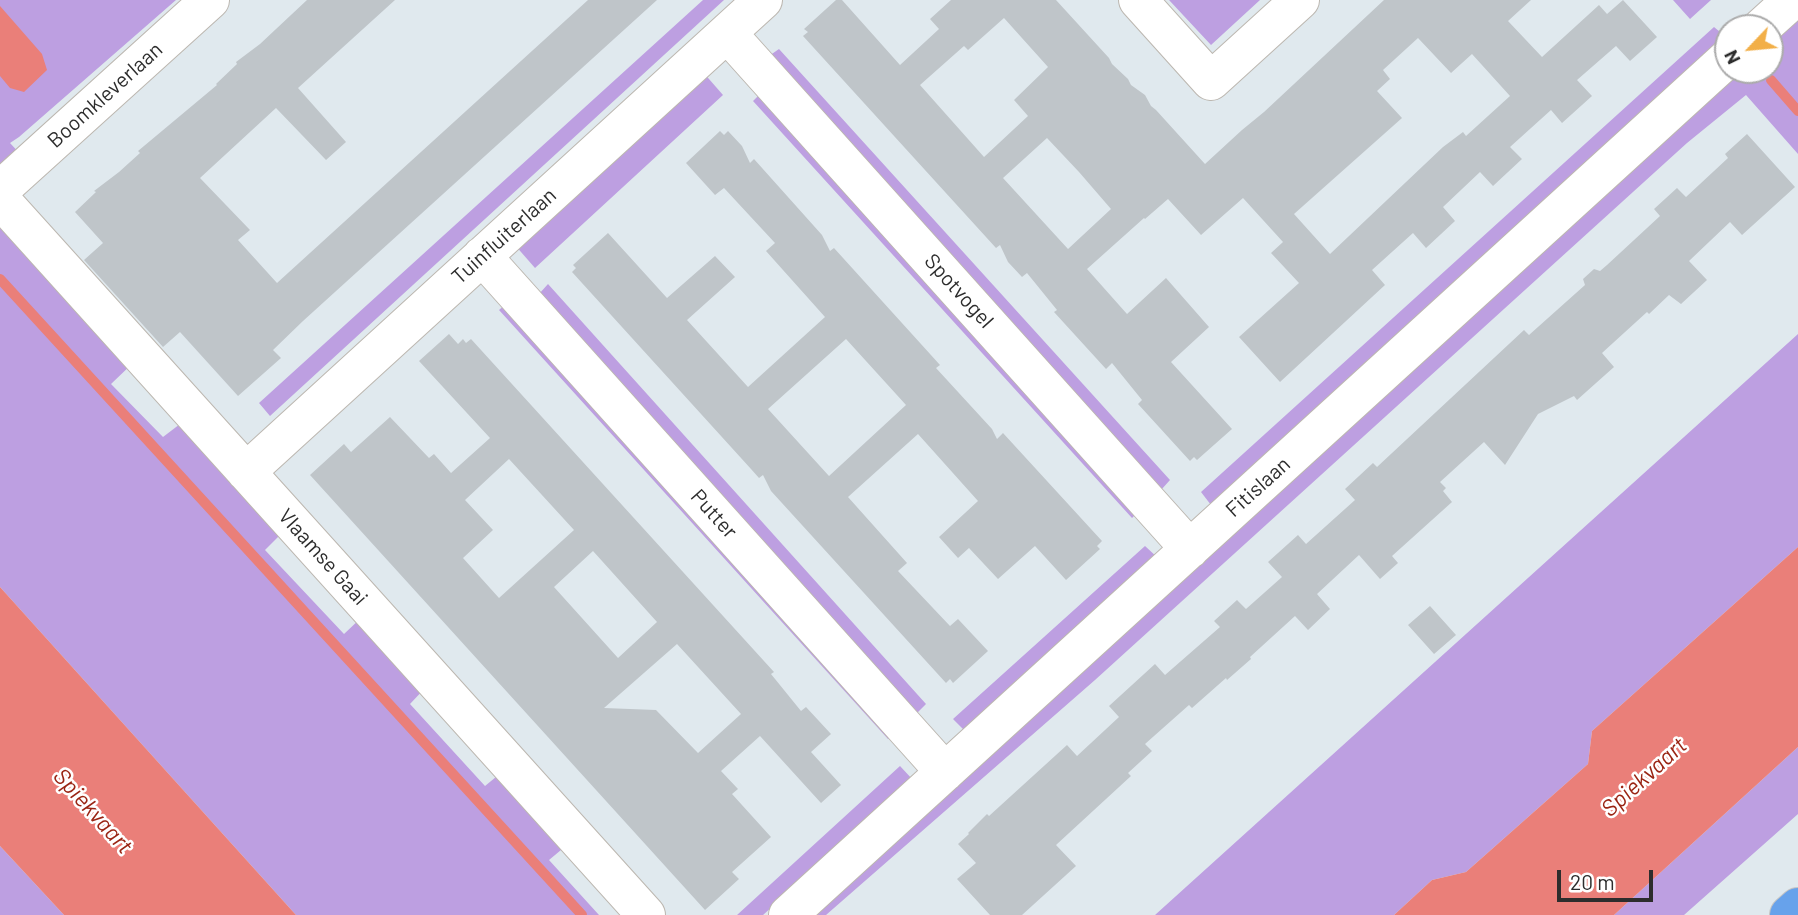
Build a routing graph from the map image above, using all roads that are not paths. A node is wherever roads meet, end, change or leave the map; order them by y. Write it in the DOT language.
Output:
graph roads {
  1 [pos="210,0"];
  2 [pos="763,0"];
  3 [pos="1138,0"];
  4 [pos="1300,0"];
  5 [pos="727,33"];
  6 [pos="1714,71"];
  7 [pos="0,190"];
  8 [pos="0,200"];
  9 [pos="482,256"];
  10 [pos="246,471"];
  11 [pos="1190,549"];
  12 [pos="945,772"];
  13 [pos="1798,907"];
  14 [pos="646,915"];
  15 [pos="788,915"];
  16 [pos="1789,915"];
  1 -- 7 [label="street, Boomkleverlaan"];
  2 -- 5 [label="street, Tuinfluiterlaan"];
  3 -- 4 [label="street"];
  5 -- 9 [label="street, Tuinfluiterlaan"];
  5 -- 11 [label="street, Spotvogel"];
  6 -- 11 [label="street, Fitislaan"];
  8 -- 10 [label="street, Vlaamse Gaai"];
  9 -- 10 [label="street, Tuinfluiterlaan"];
  9 -- 12 [label="street, Putter"];
  10 -- 14 [label="street, Vlaamse Gaai"];
  11 -- 12 [label="street, Fitislaan"];
  12 -- 15 [label="street, Fitislaan"];
  13 -- 16 [label="main road"];
}
